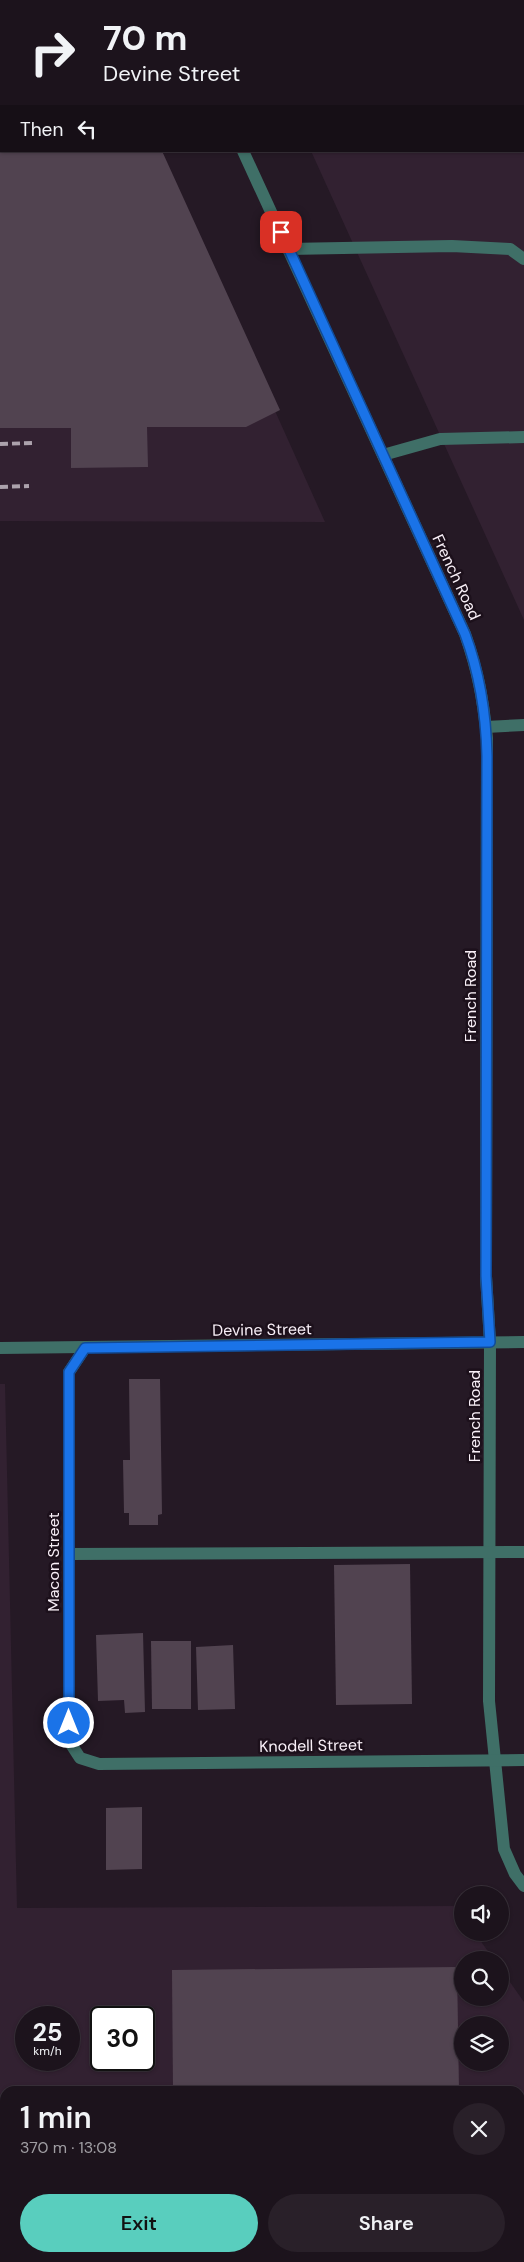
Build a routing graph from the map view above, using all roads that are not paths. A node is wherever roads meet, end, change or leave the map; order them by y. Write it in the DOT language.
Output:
graph roads {
  1 [pos="244,152"];
  2 [pos="288,249"];
  3 [pos="524,259"];
  4 [pos="524,437"];
  5 [pos="383,455"];
  6 [pos="524,725"];
  7 [pos="486,727"];
  8 [pos="490,1342"];
  9 [pos="524,1342"];
  10 [pos="0,1348"];
  11 [pos="85,1348"];
  12 [pos="524,1552"];
  13 [pos="491,1553"];
  14 [pos="69,1554"];
  15 [pos="494,1760"];
  16 [pos="524,1760"];
  17 [pos="99,1764"];
  18 [pos="524,1886"];
  1 -- 2 [label="street, French Road"];
  2 -- 3 [label="street"];
  2 -- 5 [label="street, French Road"];
  4 -- 5 [label="street"];
  5 -- 7 [label="street, French Road"];
  6 -- 7 [label="street"];
  7 -- 8 [label="street, French Road"];
  8 -- 9 [label="street, Devine Street"];
  8 -- 11 [label="street, Devine Street"];
  8 -- 13 [label="street, French Road"];
  10 -- 11 [label="street, Devine Street"];
  11 -- 14 [label="street, Macon Street"];
  12 -- 13 [label="street"];
  13 -- 14 [label="street"];
  13 -- 15 [label="street, French Road"];
  14 -- 17 [label="street, Macon Street"];
  15 -- 16 [label="street, Knodell Street"];
  15 -- 17 [label="street, Knodell Street"];
  15 -- 18 [label="street, French Road"];
}
